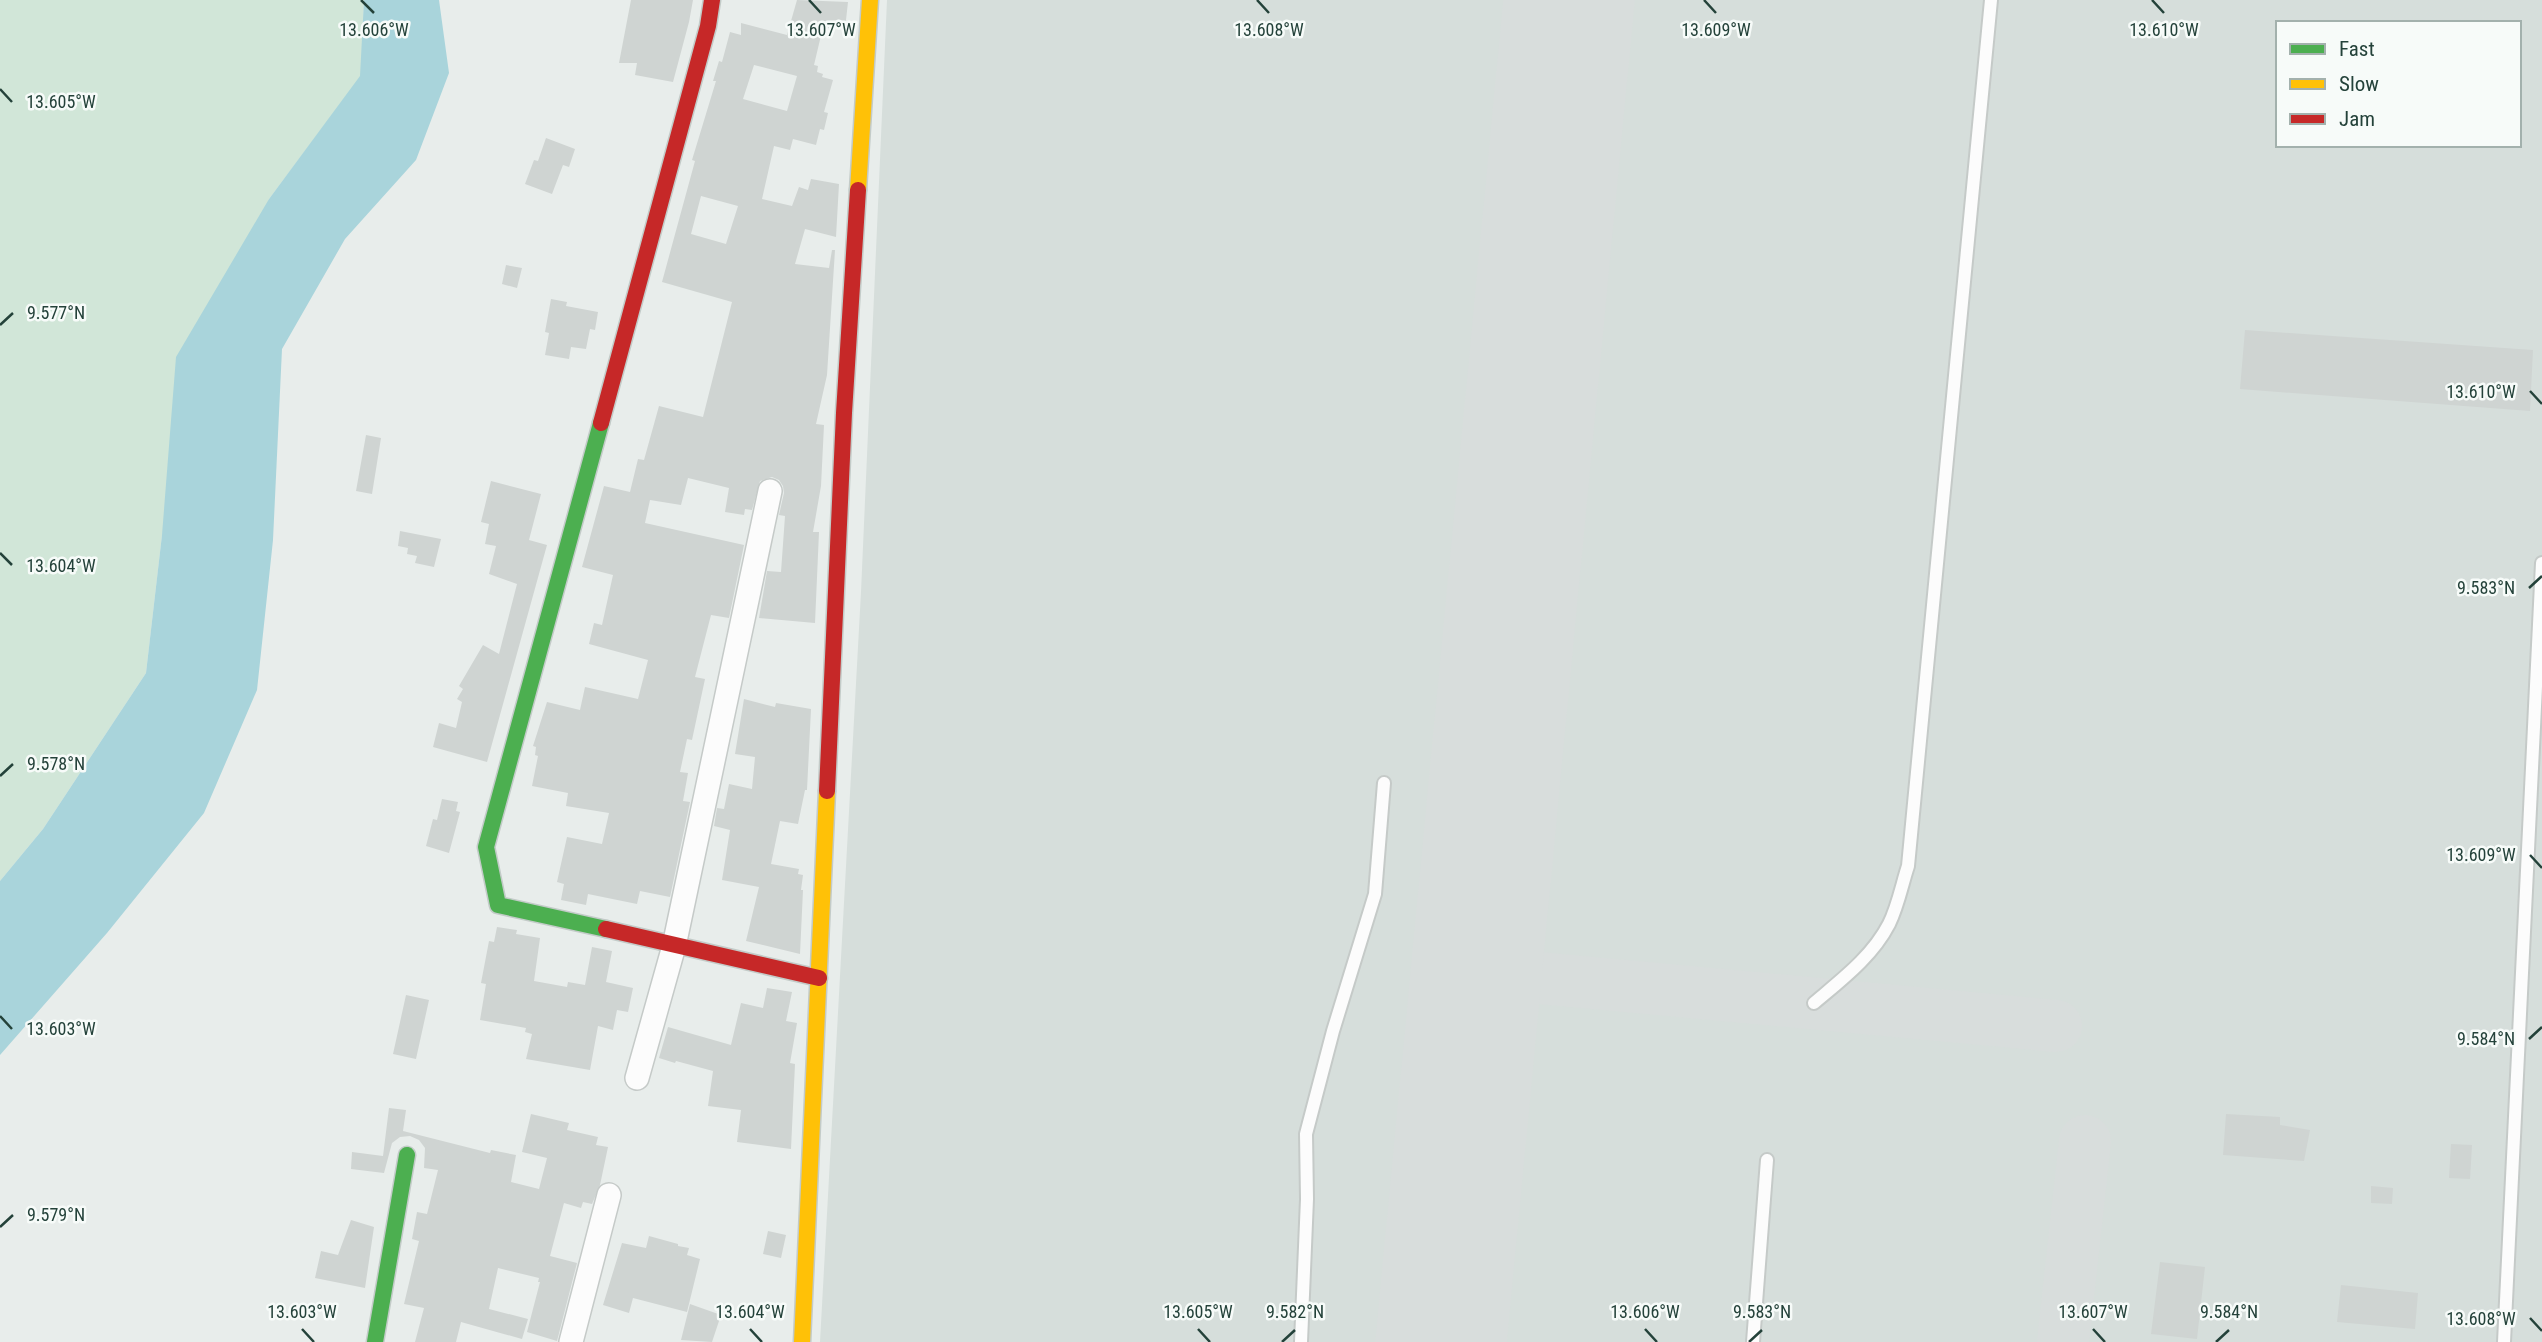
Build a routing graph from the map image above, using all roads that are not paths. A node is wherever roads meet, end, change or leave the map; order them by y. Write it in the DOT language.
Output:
graph roads {
  1 [pos="712,0"];
  2 [pos="870,0"];
  3 [pos="1991,0"];
  4 [pos="770,491"];
  5 [pos="2542,563"];
  6 [pos="1384,783"];
  7 [pos="674,946"];
  8 [pos="820,978"];
  9 [pos="1814,1003"];
  10 [pos="637,1078"];
  11 [pos="407,1155"];
  12 [pos="1767,1160"];
  13 [pos="609,1195"];
  14 [pos="375,1342"];
  15 [pos="571,1342"];
  16 [pos="802,1342"];
  17 [pos="1301,1342"];
  18 [pos="1753,1342"];
  19 [pos="2504,1342"];
  1 -- 7 [label="street"];
  2 -- 8 [label="street"];
  3 -- 9 [label="lane"];
  4 -- 7 [label="street"];
  5 -- 19 [label="lane"];
  6 -- 17 [label="lane"];
  7 -- 8 [label="street"];
  7 -- 10 [label="street"];
  8 -- 16 [label="street"];
  11 -- 14 [label="street"];
  12 -- 18 [label="lane"];
  13 -- 15 [label="street"];
}
